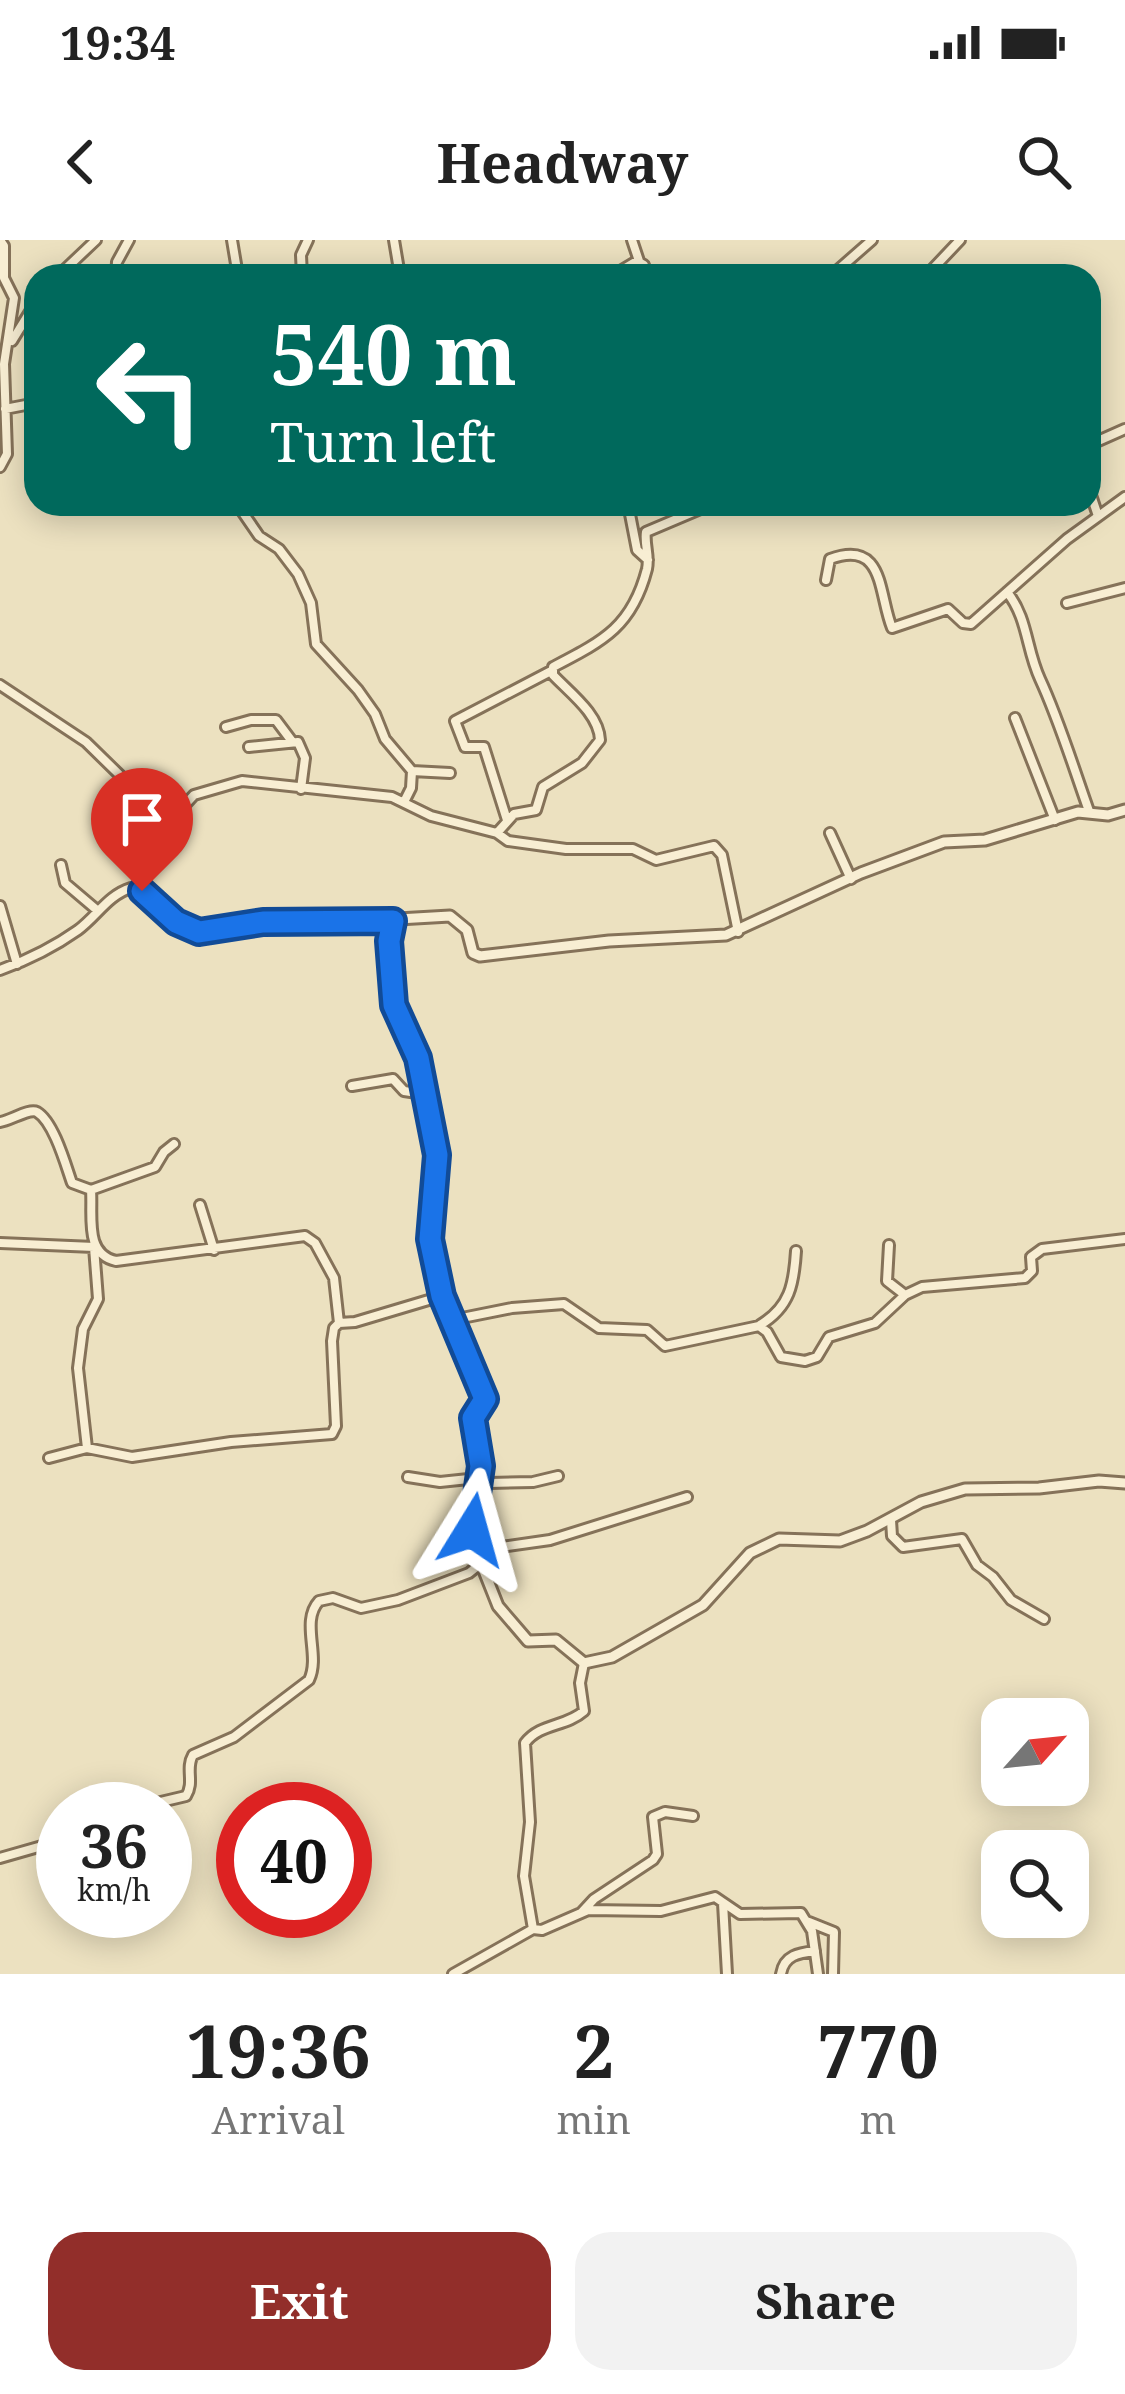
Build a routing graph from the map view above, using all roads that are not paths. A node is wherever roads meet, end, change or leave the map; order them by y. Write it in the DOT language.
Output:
graph roads {
  1 [pos="0,240"];
  2 [pos="96,240"];
  3 [pos="632,240"];
  4 [pos="872,240"];
  5 [pos="960,240"];
  6 [pos="639,261"];
  7 [pos="71,264"];
  8 [pos="634,264"];
  9 [pos="640,264"];
  10 [pos="845,264"];
  11 [pos="937,264"];
  12 [pos="24,323"];
  13 [pos="3,361"];
  14 [pos="24,405"];
  15 [pos="5,409"];
  16 [pos="0,467"];
  17 [pos="245,516"];
  18 [pos="630,516"];
  19 [pos="684,516"];
  20 [pos="1098,516"];
  21 [pos="648,560"];
  22 [pos="826,580"];
  23 [pos="1125,588"];
  24 [pos="1007,592"];
  25 [pos="1066,603"];
  26 [pos="551,671"];
  27 [pos="0,685"];
  28 [pos="1015,718"];
  29 [pos="226,727"];
  30 [pos="292,741"];
  31 [pos="249,747"];
  32 [pos="412,771"];
  33 [pos="450,773"];
  34 [pos="302,789"];
  35 [pos="404,802"];
  36 [pos="1125,810"];
  37 [pos="1089,811"];
  38 [pos="507,820"];
  39 [pos="1055,820"];
  40 [pos="497,833"];
  41 [pos="830,833"];
  42 [pos="61,865"];
  43 [pos="851,879"];
  44 [pos="0,906"];
  45 [pos="98,911"];
  46 [pos="393,921"];
  47 [pos="738,932"];
  48 [pos="16,964"];
  49 [pos="0,970"];
  50 [pos="352,1086"];
  51 [pos="424,1094"];
  52 [pos="0,1122"];
  53 [pos="174,1144"];
  54 [pos="91,1190"];
  55 [pos="200,1205"];
  56 [pos="1125,1240"];
  57 [pos="0,1244"];
  58 [pos="890,1245"];
  59 [pos="94,1247"];
  60 [pos="214,1250"];
  61 [pos="796,1251"];
  62 [pos="905,1295"];
  63 [pos="442,1296"];
  64 [pos="451,1321"];
  65 [pos="339,1323"];
  66 [pos="759,1326"];
  67 [pos="87,1448"];
  68 [pos="49,1458"];
  69 [pos="559,1475"];
  70 [pos="408,1477"];
  71 [pos="478,1478"];
  72 [pos="1125,1484"];
  73 [pos="687,1497"];
  74 [pos="890,1520"];
  75 [pos="483,1564"];
  76 [pos="1044,1619"];
  77 [pos="584,1663"];
  78 [pos="190,1782"];
  79 [pos="693,1816"];
  80 [pos="36,1848"];
  81 [pos="0,1858"];
  82 [pos="723,1902"];
  83 [pos="581,1913"];
  84 [pos="808,1922"];
  85 [pos="532,1929"];
  86 [pos="815,1951"];
  87 [pos="453,1974"];
  88 [pos="728,1974"];
  89 [pos="781,1974"];
  90 [pos="818,1974"];
  91 [pos="833,1974"];
  1 -- 13 [label="street"];
  2 -- 7 [label="street"];
  3 -- 6 [label="street"];
  4 -- 10 [label="street"];
  5 -- 11 [label="street"];
  6 -- 8 [label="street"];
  6 -- 9 [label="street"];
  12 -- 13 [label="street"];
  13 -- 15 [label="street"];
  14 -- 15 [label="street"];
  15 -- 16 [label="street"];
  17 -- 32 [label="street"];
  18 -- 21 [label="street"];
  19 -- 21 [label="street"];
  20 -- 24 [label="street"];
  21 -- 26 [label="street"];
  22 -- 24 [label="street"];
  23 -- 25 [label="street"];
  24 -- 37 [label="street"];
  26 -- 38 [label="street"];
  26 -- 38 [label="street"];
  27 -- 34 [label="street"];
  28 -- 39 [label="street"];
  29 -- 30 [label="street"];
  30 -- 31 [label="street"];
  30 -- 34 [label="street"];
  32 -- 33 [label="street"];
  32 -- 35 [label="street"];
  34 -- 35 [label="street"];
  35 -- 40 [label="street"];
  36 -- 37 [label="street"];
  37 -- 39 [label="street"];
  38 -- 40 [label="street"];
  39 -- 43 [label="street"];
  40 -- 47 [label="street"];
  41 -- 43 [label="street"];
  42 -- 45 [label="street"];
  43 -- 47 [label="street"];
  44 -- 48 [label="street"];
  45 -- 46 [label="street"];
  45 -- 48 [label="street"];
  46 -- 47 [label="street"];
  46 -- 51 [label="street"];
  48 -- 49 [label="street"];
  50 -- 51 [label="street"];
  51 -- 63 [label="street"];
  52 -- 54 [label="street"];
  53 -- 54 [label="street"];
  54 -- 59 [label="street"];
  55 -- 60 [label="street"];
  56 -- 62 [label="street"];
  57 -- 59 [label="street"];
  58 -- 62 [label="street"];
  59 -- 60 [label="street"];
  59 -- 67 [label="street"];
  60 -- 65 [label="street"];
  61 -- 66 [label="street"];
  62 -- 66 [label="street"];
  63 -- 64 [label="street"];
  63 -- 65 [label="street"];
  64 -- 66 [label="street"];
  64 -- 71 [label="street"];
  65 -- 67 [label="street"];
  67 -- 68 [label="street"];
  69 -- 71 [label="street"];
  70 -- 71 [label="street"];
  71 -- 75 [label="street"];
  72 -- 74 [label="street"];
  73 -- 75 [label="street"];
  74 -- 76 [label="street"];
  74 -- 77 [label="street"];
  75 -- 77 [label="street"];
  75 -- 78 [label="street"];
  77 -- 85 [label="street"];
  79 -- 83 [label="street"];
  80 -- 81 [label="street"];
  82 -- 83 [label="street"];
  82 -- 84 [label="street"];
  82 -- 88 [label="street"];
  83 -- 85 [label="street"];
  84 -- 86 [label="street"];
  84 -- 91 [label="street"];
  85 -- 87 [label="street"];
  86 -- 89 [label="street"];
  86 -- 90 [label="street"];
}
